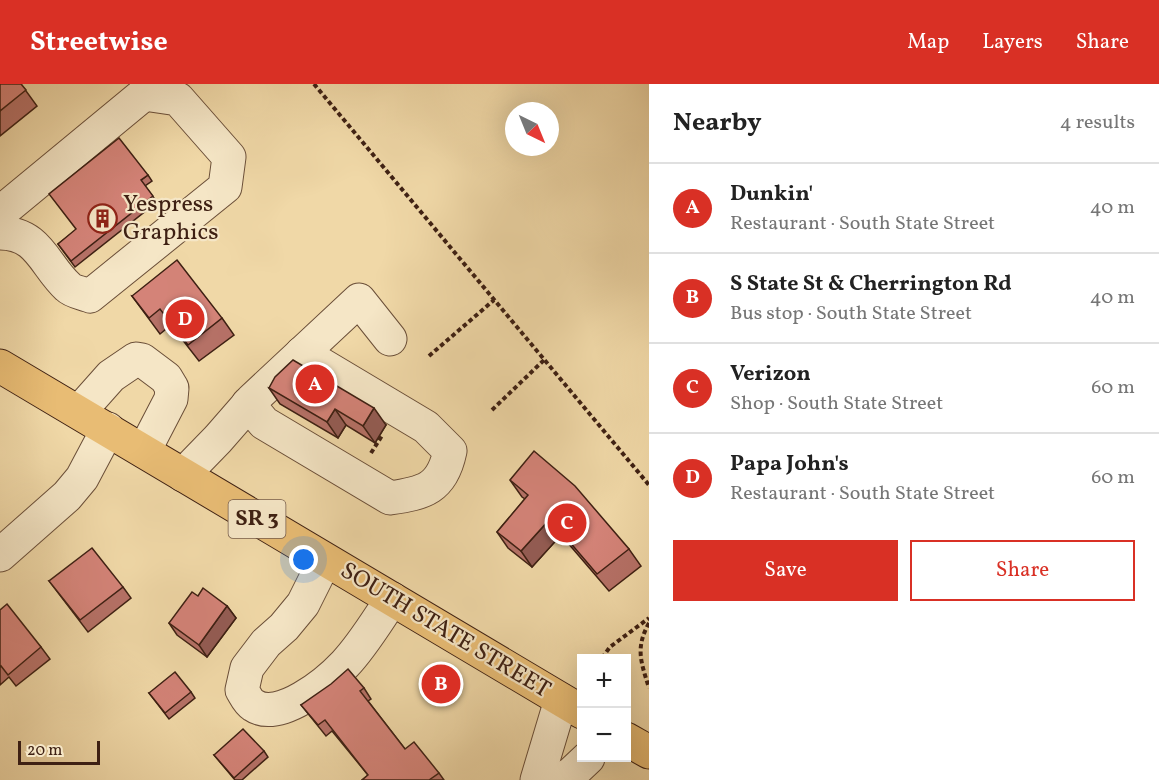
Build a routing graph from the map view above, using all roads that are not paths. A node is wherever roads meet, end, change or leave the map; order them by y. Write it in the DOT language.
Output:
graph roads {
  1 [pos="145,89"];
  2 [pos="0,213"];
  3 [pos="0,233"];
  4 [pos="390,339"];
  5 [pos="302,353"];
  6 [pos="0,366"];
  7 [pos="248,404"];
  8 [pos="78,412"];
  9 [pos="108,429"];
  10 [pos="144,451"];
  11 [pos="183,474"];
  12 [pos="0,555"];
  13 [pos="325,560"];
  14 [pos="392,599"];
  15 [pos="572,706"];
  16 [pos="631,742"];
  17 [pos="649,753"];
  18 [pos="584,762"];
  19 [pos="537,780"];
  20 [pos="560,780"];
  1 -- 2 [label="street"];
  1 -- 3 [label="street"];
  4 -- 5 [label="street"];
  5 -- 7 [label="street"];
  5 -- 7 [label="street"];
  6 -- 8 [label="main road, SOUTH STATE STREET / SR 3"];
  7 -- 11 [label="street"];
  8 -- 9 [label="main road, SOUTH STATE STREET / SR 3"];
  8 -- 10 [label="street"];
  9 -- 10 [label="main road, SOUTH STATE STREET / SR 3"];
  9 -- 12 [label="street"];
  10 -- 11 [label="main road, SOUTH STATE STREET / SR 3"];
  11 -- 13 [label="main road, SOUTH STATE STREET / SR 3"];
  13 -- 14 [label="main road, SOUTH STATE STREET / SR 3"];
  13 -- 14 [label="street"];
  14 -- 15 [label="main road, SOUTH STATE STREET / SR 3"];
  15 -- 19 [label="street"];
  16 -- 17 [label="main road"];
  18 -- 20 [label="street"];
}
